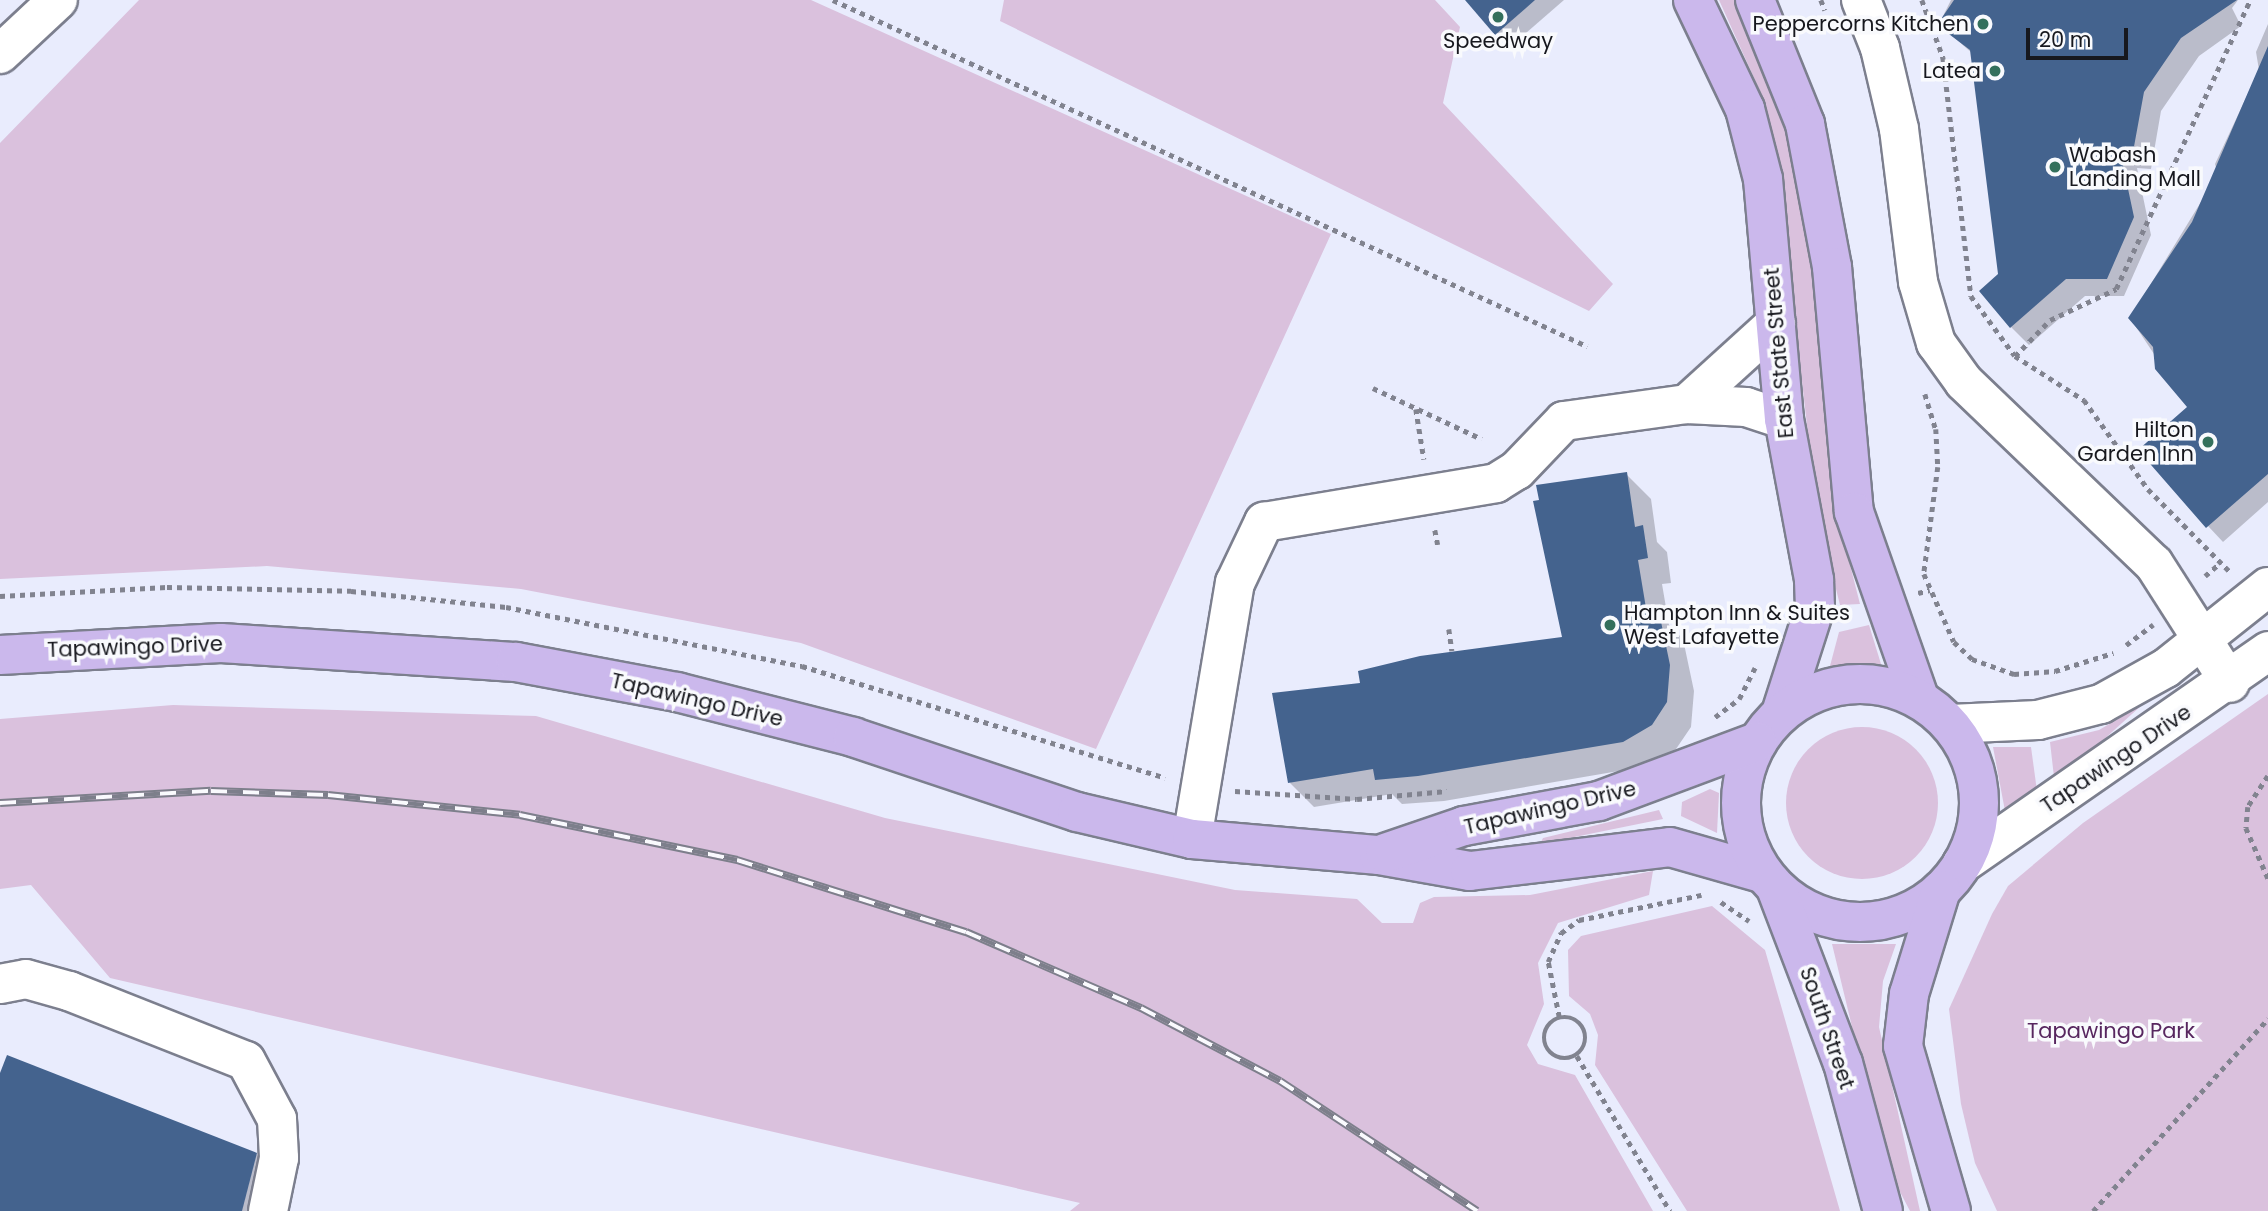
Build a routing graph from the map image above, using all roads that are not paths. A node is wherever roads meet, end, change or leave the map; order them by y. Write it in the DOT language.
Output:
graph roads {
  1 [pos="58,0"];
  2 [pos="1693,0"];
  3 [pos="1755,0"];
  4 [pos="1861,0"];
  5 [pos="0,54"];
  6 [pos="1776,323"];
  7 [pos="1687,404"];
  8 [pos="1784,419"];
  9 [pos="2268,587"];
  10 [pos="2205,640"];
  11 [pos="2268,651"];
  12 [pos="0,655"];
  13 [pos="2230,684"];
  14 [pos="1919,698"];
  15 [pos="1781,713"];
  16 [pos="1950,724"];
  17 [pos="1757,742"];
  18 [pos="1192,839"];
  19 [pos="1380,855"];
  20 [pos="1952,877"];
  21 [pos="1768,880"];
  22 [pos="0,984"];
  23 [pos="268,1211"];
  24 [pos="1883,1211"];
  25 [pos="1951,1211"];
  1 -- 5 [label="street"];
  2 -- 6 [label="main road, East State Street"];
  3 -- 14 [label="main road"];
  4 -- 10 [label="street"];
  6 -- 7 [label="street"];
  6 -- 8 [label="main road, East State Street"];
  7 -- 8 [label="street"];
  7 -- 18 [label="street"];
  8 -- 15 [label="main road, East State Street"];
  9 -- 10 [label="street"];
  10 -- 13 [label="street"];
  10 -- 16 [label="street"];
  11 -- 13 [label="street, Tapawingo Drive"];
  12 -- 18 [label="main road, Tapawingo Drive"];
  13 -- 20 [label="street, Tapawingo Drive"];
  14 -- 15 [label="main road"];
  14 -- 16 [label="main road"];
  15 -- 17 [label="main road"];
  16 -- 20 [label="main road"];
  17 -- 19 [label="main road, Tapawingo Drive"];
  17 -- 21 [label="main road"];
  18 -- 19 [label="main road, Tapawingo Drive"];
  19 -- 21 [label="main road, Tapawingo Drive"];
  20 -- 21 [label="main road"];
  20 -- 25 [label="main road"];
  21 -- 24 [label="main road, South Street"];
  22 -- 23 [label="street"];
}
